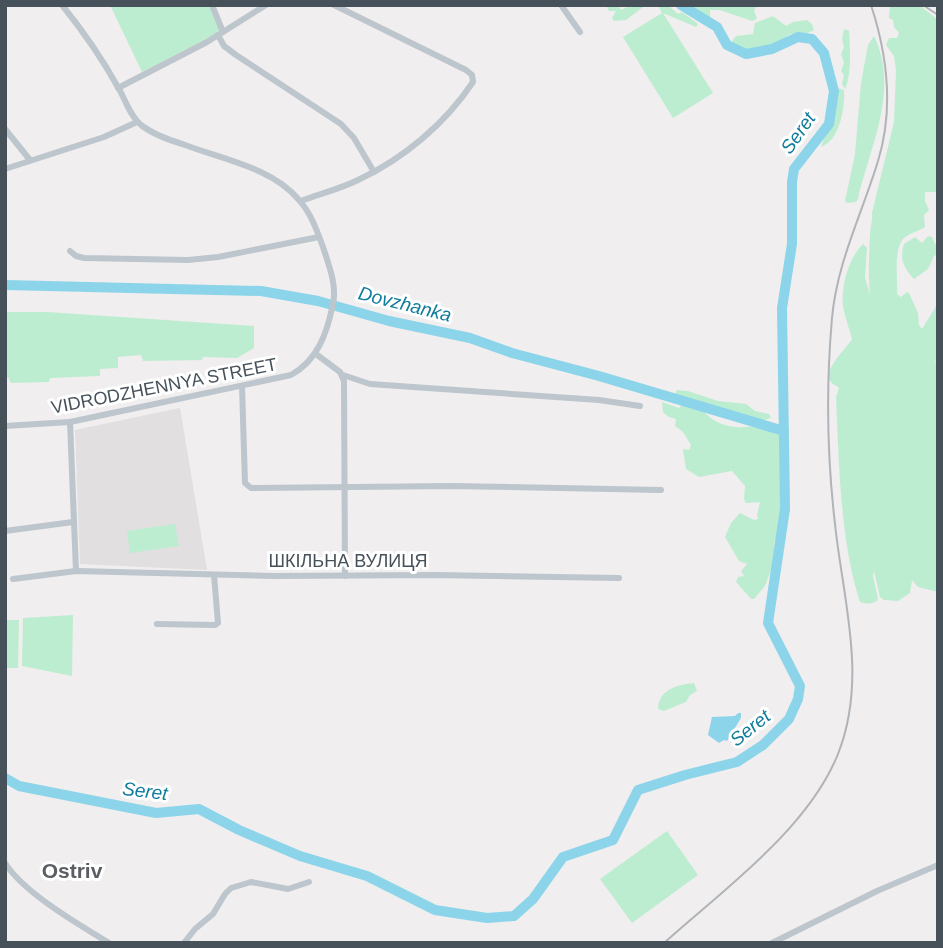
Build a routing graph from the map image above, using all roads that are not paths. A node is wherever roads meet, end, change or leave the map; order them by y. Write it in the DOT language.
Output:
graph roads {
  1 [pos="62,5"];
  2 [pos="212,5"];
  3 [pos="266,5"];
  4 [pos="334,5"];
  5 [pos="561,5"];
  6 [pos="580,32"];
  7 [pos="220,34"];
  8 [pos="118,88"];
  9 [pos="137,122"];
  10 [pos="5,129"];
  11 [pos="30,160"];
  12 [pos="5,169"];
  13 [pos="374,172"];
  14 [pos="301,201"];
  15 [pos="319,237"];
  16 [pos="70,251"];
  17 [pos="316,354"];
  18 [pos="342,375"];
  19 [pos="242,386"];
  20 [pos="640,406"];
  21 [pos="69,422"];
  22 [pos="5,426"];
  23 [pos="344,487"];
  24 [pos="661,489"];
  25 [pos="73,523"];
  26 [pos="5,531"];
  27 [pos="76,571"];
  28 [pos="214,575"];
  29 [pos="345,576"];
  30 [pos="619,578"];
  31 [pos="13,579"];
  32 [pos="157,624"];
  33 [pos="5,863"];
  34 [pos="938,865"];
  35 [pos="8,875"];
  36 [pos="309,882"];
  37 [pos="109,943"];
  38 [pos="184,943"];
  39 [pos="772,943"];
  1 -- 8 [label="street"];
  2 -- 7 [label="street"];
  3 -- 7 [label="street"];
  4 -- 13 [label="street"];
  5 -- 6 [label="street"];
  7 -- 8 [label="street"];
  7 -- 13 [label="street"];
  8 -- 9 [label="street"];
  9 -- 11 [label="street"];
  9 -- 14 [label="street"];
  10 -- 11 [label="street"];
  11 -- 12 [label="street"];
  13 -- 14 [label="street"];
  14 -- 15 [label="street"];
  15 -- 16 [label="street"];
  15 -- 17 [label="street"];
  17 -- 18 [label="street"];
  17 -- 19 [label="street, VIDRODZHENNYA STREET"];
  18 -- 20 [label="street"];
  18 -- 23 [label="street"];
  19 -- 21 [label="street, VIDRODZHENNYA STREET"];
  19 -- 23 [label="street"];
  21 -- 22 [label="street, VIDRODZHENNYA STREET"];
  21 -- 25 [label="street"];
  23 -- 24 [label="street"];
  23 -- 29 [label="street"];
  25 -- 26 [label="street"];
  25 -- 27 [label="street"];
  27 -- 28 [label="street, ШКІЛЬНА ВУЛИЦЯ"];
  27 -- 31 [label="street, ШКІЛЬНА ВУЛИЦЯ"];
  28 -- 29 [label="street, ШКІЛЬНА ВУЛИЦЯ"];
  28 -- 32 [label="street"];
  29 -- 30 [label="street, ШКІЛЬНА ВУЛИЦЯ"];
  33 -- 35 [label="street"];
  34 -- 39 [label="street"];
  35 -- 37 [label="street"];
  36 -- 38 [label="street"];
}
